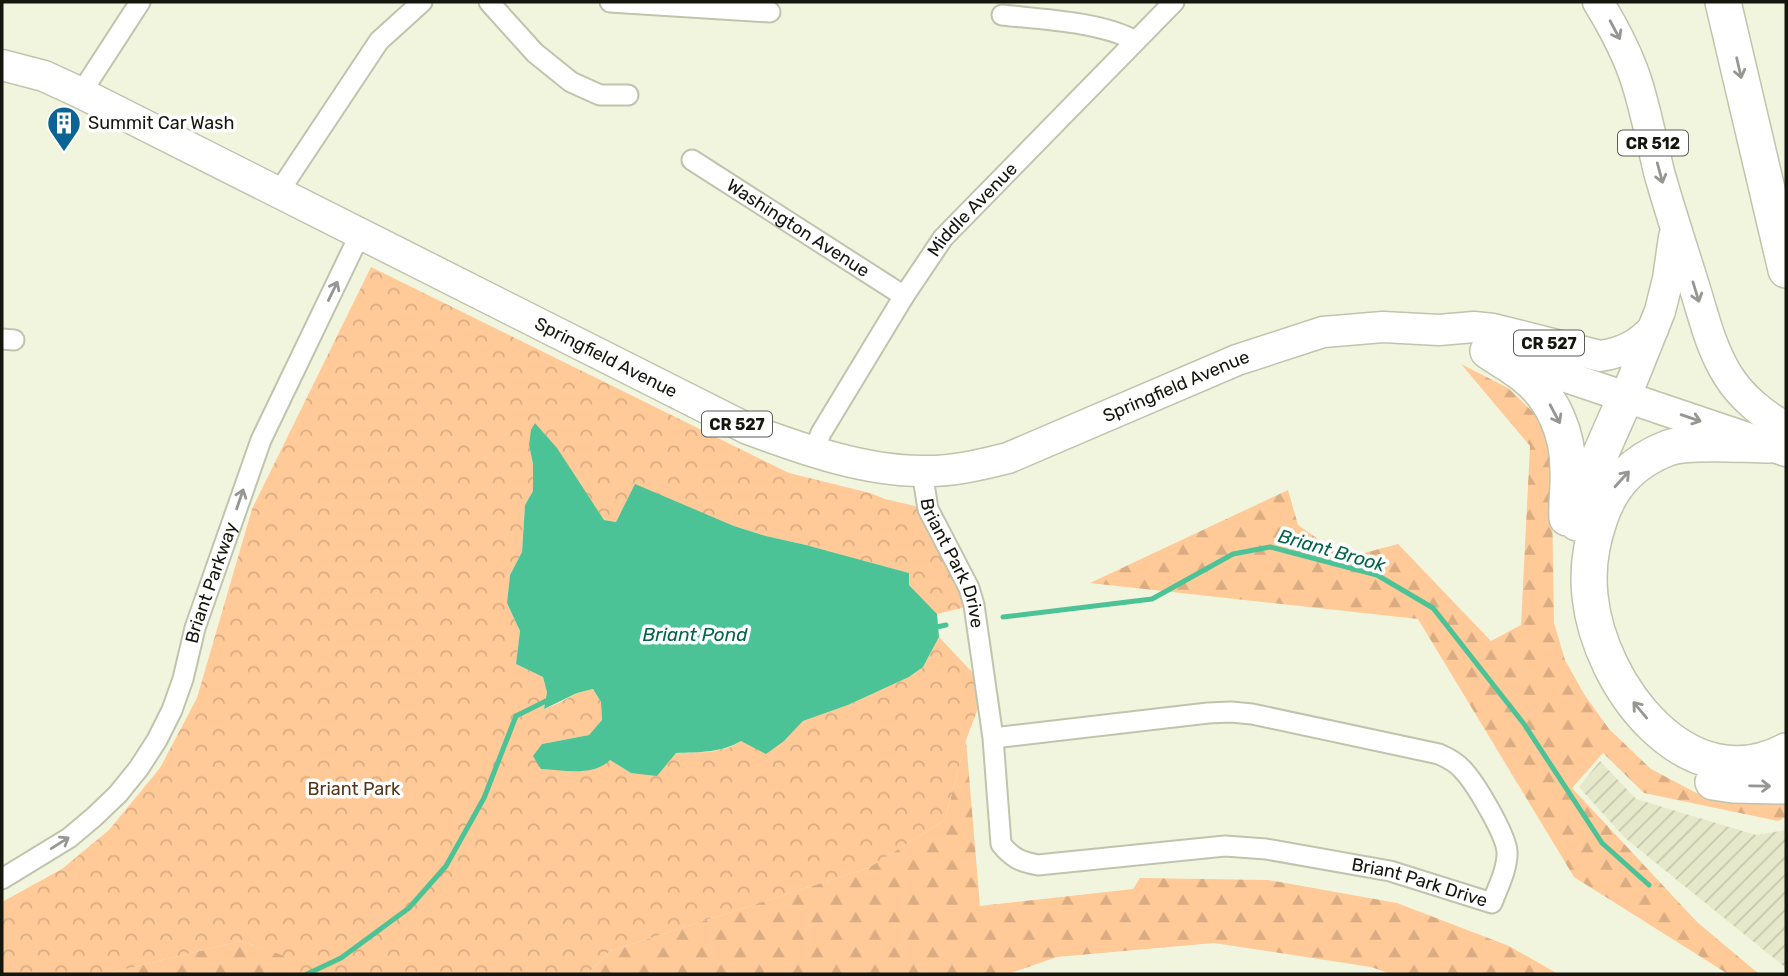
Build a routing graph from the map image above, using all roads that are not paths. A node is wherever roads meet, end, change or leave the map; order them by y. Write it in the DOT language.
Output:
graph roads {
  1 [pos="140,2"];
  2 [pos="422,2"];
  3 [pos="489,2"];
  4 [pos="610,2"];
  5 [pos="1174,2"];
  6 [pos="1598,2"];
  7 [pos="1723,2"];
  8 [pos="770,12"];
  9 [pos="1002,15"];
  10 [pos="1135,41"];
  11 [pos="2,65"];
  12 [pos="80,93"];
  13 [pos="628,95"];
  14 [pos="692,160"];
  15 [pos="278,193"];
  16 [pos="1675,227"];
  17 [pos="360,234"];
  18 [pos="1786,270"];
  19 [pos="904,296"];
  20 [pos="1653,329"];
  21 [pos="1439,330"];
  22 [pos="1489,351"];
  23 [pos="1626,396"];
  24 [pos="1780,441"];
  25 [pos="814,452"];
  26 [pos="922,471"];
  27 [pos="1570,553"];
  28 [pos="993,738"];
  29 [pos="1786,751"];
  30 [pos="1786,786"];
  31 [pos="2,879"];
  1 -- 12 [label="street"];
  2 -- 15 [label="street"];
  3 -- 13 [label="street"];
  4 -- 8 [label="street"];
  5 -- 10 [label="street, Middle Avenue"];
  6 -- 16 [label="main road, CR 512, one-way"];
  7 -- 18 [label="highway, one-way"];
  9 -- 10 [label="street"];
  10 -- 19 [label="street, Middle Avenue"];
  11 -- 12 [label="main road, Springfield Avenue / CR 527"];
  12 -- 15 [label="main road, Springfield Avenue / CR 527"];
  14 -- 19 [label="street, Washington Avenue"];
  15 -- 17 [label="main road, Springfield Avenue / CR 527"];
  16 -- 20 [label="main road, CR 512"];
  16 -- 24 [label="main road, one-way"];
  17 -- 25 [label="main road, Springfield Avenue / CR 527"];
  31 -- 17 [label="street, Briant Parkway, one-way"];
  19 -- 25 [label="street, Middle Avenue"];
  20 -- 21 [label="main road, Springfield Avenue / CR 527"];
  20 -- 23 [label="main road, CR 512"];
  21 -- 22 [label="main road, Springfield Avenue / CR 527"];
  21 -- 26 [label="main road, Springfield Avenue / CR 527"];
  22 -- 23 [label="main road, Springfield Avenue / CR 527"];
  22 -- 27 [label="highway, one-way"];
  23 -- 24 [label="main road, Springfield Avenue / CR 527, one-way"];
  23 -- 27 [label="highway"];
  29 -- 24 [label="highway, one-way"];
  25 -- 26 [label="main road, Springfield Avenue / CR 527"];
  26 -- 28 [label="street, Briant Park Drive"];
  27 -- 30 [label="highway, one-way"];
  28 -- 28 [label="street, Briant Park Drive"];
}
